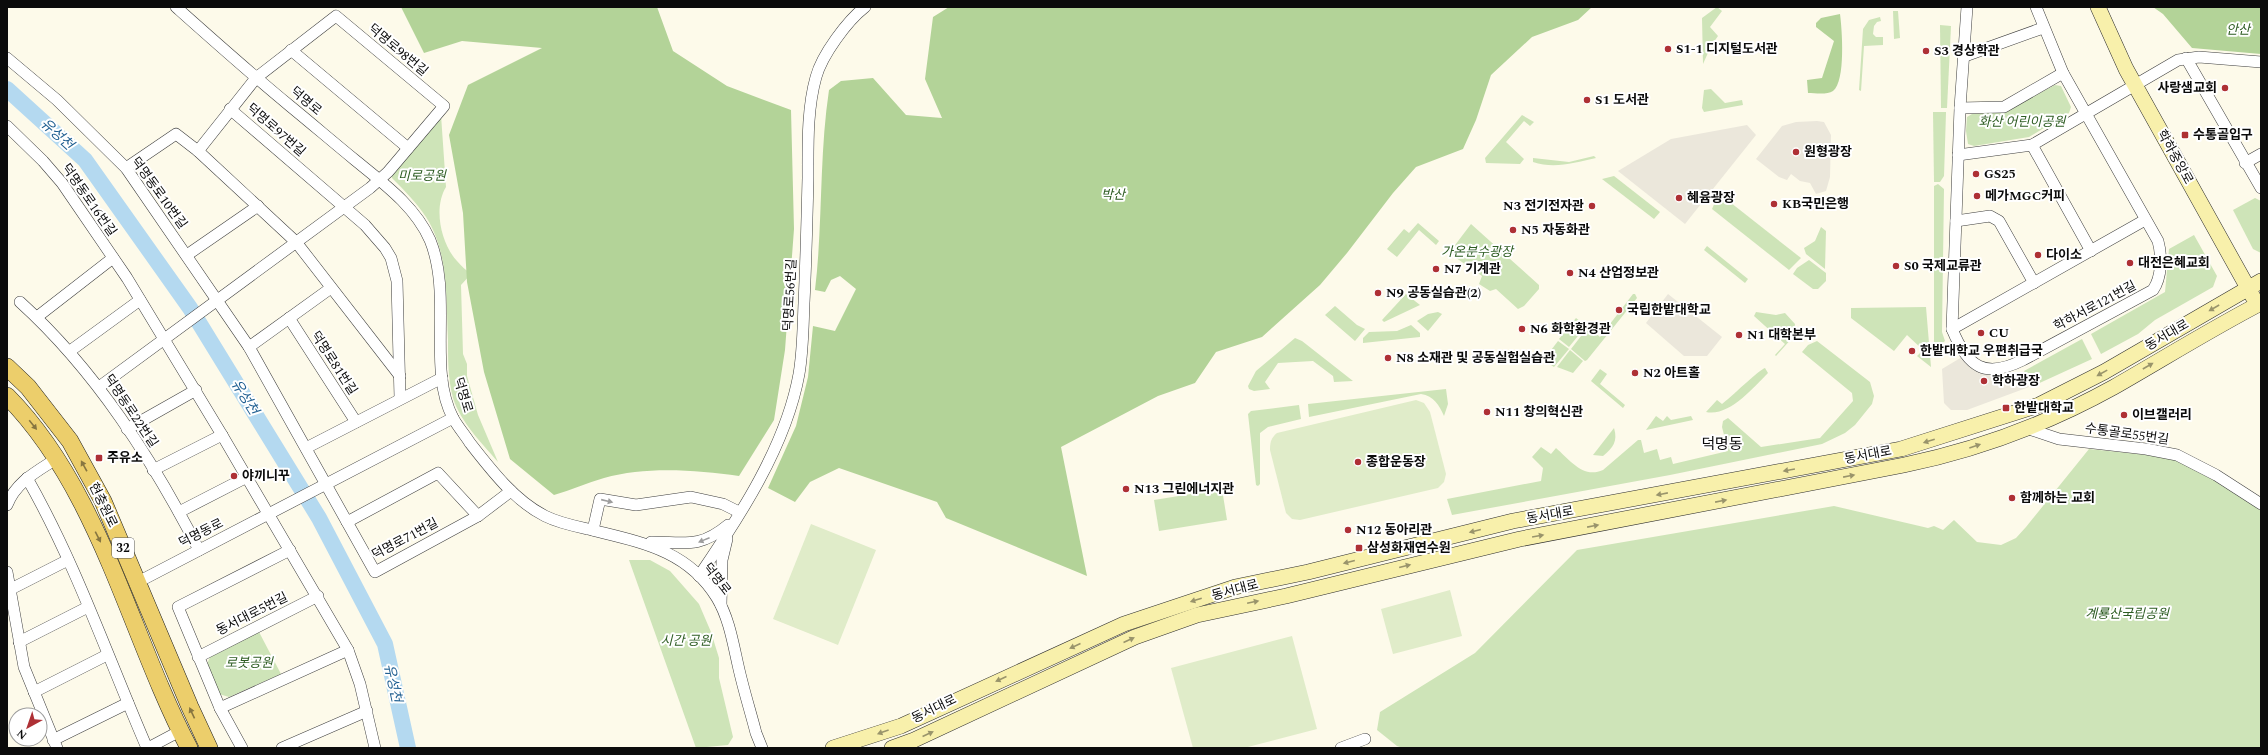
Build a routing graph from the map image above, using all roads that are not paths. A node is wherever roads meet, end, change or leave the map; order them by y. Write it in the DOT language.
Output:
graph roads {
  1 [pos="176,7"];
  2 [pos="865,7"];
  3 [pos="1967,7"];
  4 [pos="2036,7"];
  5 [pos="2098,7"];
  6 [pos="2043,28"];
  7 [pos="291,50"];
  8 [pos="1965,56"];
  9 [pos="7,58"];
  10 [pos="2186,58"];
  11 [pos="2261,62"];
  12 [pos="2063,73"];
  13 [pos="256,78"];
  14 [pos="2135,85"];
  15 [pos="1960,108"];
  16 [pos="230,109"];
  17 [pos="2085,114"];
  18 [pos="7,126"];
  19 [pos="2032,145"];
  20 [pos="408,148"];
  21 [pos="198,151"];
  22 [pos="2261,154"];
  23 [pos="1958,155"];
  24 [pos="2245,163"];
  25 [pos="126,168"];
  26 [pos="379,180"];
  27 [pos="2261,188"];
  28 [pos="258,206"];
  29 [pos="344,208"];
  30 [pos="2145,220"];
  31 [pos="1956,221"];
  32 [pos="296,242"];
  33 [pos="2091,251"];
  34 [pos="187,255"];
  35 [pos="113,258"];
  36 [pos="2261,281"];
  37 [pos="2034,283"];
  38 [pos="331,288"];
  39 [pos="2248,289"];
  40 [pos="140,300"];
  41 [pos="20,302"];
  42 [pos="215,303"];
  43 [pos="2259,304"];
  44 [pos="37,317"];
  45 [pos="289,318"];
  46 [pos="1952,329"];
  47 [pos="166,339"];
  48 [pos="249,347"];
  49 [pos="70,351"];
  50 [pos="7,366"];
  51 [pos="400,376"];
  52 [pos="442,378"];
  53 [pos="99,387"];
  54 [pos="196,390"];
  55 [pos="7,396"];
  56 [pos="400,398"];
  57 [pos="453,418"];
  58 [pos="356,422"];
  59 [pos="2026,428"];
  60 [pos="127,429"];
  61 [pos="222,435"];
  62 [pos="306,448"];
  63 [pos="56,459"];
  64 [pos="153,470"];
  65 [pos="247,477"];
  66 [pos="27,478"];
  67 [pos="324,486"];
  68 [pos="511,491"];
  69 [pos="2261,504"];
  70 [pos="7,505"];
  71 [pos="179,512"];
  72 [pos="273,512"];
  73 [pos="737,515"];
  74 [pos="478,516"];
  75 [pos="347,522"];
  76 [pos="593,530"];
  77 [pos="644,542"];
  78 [pos="199,550"];
  79 [pos="290,550"];
  80 [pos="68,560"];
  81 [pos="7,572"];
  82 [pos="700,576"];
  83 [pos="138,582"];
  84 [pos="9,590"];
  85 [pos="318,596"];
  86 [pos="721,606"];
  87 [pos="88,607"];
  88 [pos="19,642"];
  89 [pos="348,650"];
  90 [pos="107,655"];
  91 [pos="198,657"];
  92 [pos="34,692"];
  93 [pos="128,703"];
  94 [pos="220,708"];
  95 [pos="367,712"];
  96 [pos="180,730"];
  97 [pos="1365,739"];
  98 [pos="55,744"];
  99 [pos="148,748"];
  100 [pos="189,748"];
  101 [pos="209,748"];
  102 [pos="242,748"];
  103 [pos="282,748"];
  104 [pos="375,748"];
  105 [pos="762,748"];
  106 [pos="833,748"];
  107 [pos="892,748"];
  108 [pos="1341,748"];
  1 -- 13 [label="street, 덕명로"];
  2 -- 73 [label="street, 덕명로56번길"];
  3 -- 8 [label="street, 학하서로121번길"];
  4 -- 6 [label="street, 학하서로121번길"];
  5 -- 14 [label="street, 학하중앙로"];
  6 -- 8 [label="street"];
  6 -- 12 [label="street, 학하서로121번길"];
  7 -- 13 [label="street, 덕명로98번길"];
  7 -- 20 [label="street"];
  7 -- 20 [label="street, 덕명로98번길"];
  8 -- 15 [label="street, 학하서로121번길"];
  9 -- 25 [label="street, 덕명동로10번길"];
  10 -- 11 [label="street"];
  10 -- 14 [label="street"];
  10 -- 24 [label="street"];
  12 -- 15 [label="street"];
  12 -- 17 [label="street, 학하서로121번길"];
  13 -- 16 [label="street, 덕명로98번길"];
  13 -- 26 [label="street, 덕명로"];
  14 -- 17 [label="street"];
  14 -- 39 [label="street, 학하중앙로"];
  15 -- 23 [label="street, 학하서로121번길"];
  16 -- 21 [label="street, 덕명로97번길"];
  16 -- 29 [label="street, 덕명로97번길"];
  17 -- 19 [label="street"];
  17 -- 30 [label="street, 학하서로121번길"];
  18 -- 35 [label="street, 덕명동로16번길"];
  19 -- 23 [label="street"];
  19 -- 33 [label="street"];
  20 -- 26 [label="street, 덕명로98번길"];
  21 -- 25 [label="street"];
  21 -- 28 [label="street"];
  22 -- 24 [label="street"];
  23 -- 31 [label="street, 학하서로121번길"];
  24 -- 27 [label="street"];
  25 -- 34 [label="street, 덕명동로10번길"];
  26 -- 29 [label="street"];
  26 -- 52 [label="street, 덕명로"];
  28 -- 32 [label="street"];
  28 -- 34 [label="street"];
  29 -- 32 [label="street"];
  29 -- 51 [label="street, 덕명로97번길"];
  30 -- 33 [label="street"];
  30 -- 46 [label="street, 학하서로121번길"];
  31 -- 37 [label="street"];
  31 -- 46 [label="street, 학하서로121번길"];
  32 -- 38 [label="street"];
  32 -- 42 [label="street"];
  33 -- 37 [label="street"];
  34 -- 42 [label="street, 덕명동로10번길"];
  35 -- 40 [label="street, 덕명동로16번길"];
  35 -- 44 [label="street"];
  36 -- 39 [label="street, 동서대로"];
  37 -- 46 [label="street"];
  38 -- 45 [label="street"];
  38 -- 51 [label="street"];
  39 -- 43 [label="street, 학하중앙로"];
  39 -- 106 [label="street, 동서대로, one-way"];
  40 -- 47 [label="street, 덕명동로16번길"];
  40 -- 49 [label="street"];
  41 -- 44 [label="street, 덕명동로22번길"];
  42 -- 47 [label="street"];
  42 -- 48 [label="street, 덕명동로10번길"];
  59 -- 43 [label="street, 동서대로, one-way"];
  44 -- 49 [label="street, 덕명동로22번길"];
  45 -- 48 [label="street"];
  45 -- 58 [label="street, 덕명로81번길"];
  47 -- 53 [label="street"];
  47 -- 54 [label="street, 덕명동로16번길"];
  48 -- 62 [label="street, 덕명동로10번길"];
  49 -- 53 [label="street, 덕명동로22번길"];
  83 -- 50 [label="main road, 현충원로 / 32, one-way"];
  51 -- 56 [label="street, 덕명로97번길"];
  52 -- 56 [label="street"];
  52 -- 57 [label="street, 덕명로"];
  53 -- 60 [label="street, 덕명동로22번길"];
  54 -- 60 [label="street"];
  54 -- 61 [label="street, 덕명동로16번길"];
  55 -- 63 [label="main road, 현충원로 / 32, one-way"];
  56 -- 58 [label="street"];
  57 -- 67 [label="street"];
  57 -- 68 [label="street, 덕명로"];
  58 -- 62 [label="street"];
  59 -- 69 [label="street, 수통골로55번길"];
  107 -- 59 [label="street, 동서대로, one-way"];
  60 -- 64 [label="street, 덕명동로22번길"];
  61 -- 64 [label="street"];
  61 -- 65 [label="street, 덕명동로16번길"];
  62 -- 67 [label="street, 덕명동로10번길"];
  63 -- 66 [label="street"];
  63 -- 96 [label="main road, 현충원로 / 32, one-way"];
  64 -- 71 [label="street, 덕명동로22번길"];
  65 -- 71 [label="street"];
  65 -- 72 [label="street, 덕명동로16번길"];
  66 -- 70 [label="street"];
  66 -- 80 [label="street"];
  67 -- 72 [label="street, 덕명동로"];
  67 -- 75 [label="street, 덕명로71번길"];
  68 -- 74 [label="street, 덕명로71번길"];
  68 -- 76 [label="street, 덕명로"];
  71 -- 78 [label="street, 덕명동로22번길"];
  72 -- 78 [label="street, 덕명동로"];
  72 -- 79 [label="street"];
  76 -- 73 [label="street, one-way"];
  73 -- 77 [label="street, one-way"];
  73 -- 82 [label="street, 덕명로56번길"];
  73 -- 86 [label="street"];
  74 -- 75 [label="street"];
  74 -- 75 [label="street, 덕명로71번길"];
  76 -- 77 [label="street, 덕명로"];
  77 -- 82 [label="street, 덕명로"];
  78 -- 83 [label="street, 덕명동로"];
  79 -- 85 [label="street"];
  79 -- 91 [label="street"];
  80 -- 84 [label="street"];
  80 -- 87 [label="street"];
  81 -- 84 [label="street"];
  82 -- 86 [label="street, 덕명로"];
  101 -- 83 [label="main road, 현충원로 / 32, one-way"];
  84 -- 88 [label="street"];
  85 -- 89 [label="street"];
  85 -- 91 [label="street, 동서대로5번길"];
  86 -- 105 [label="street, 덕명로"];
  87 -- 88 [label="street"];
  87 -- 90 [label="street"];
  88 -- 92 [label="street"];
  89 -- 94 [label="street"];
  89 -- 95 [label="street"];
  90 -- 92 [label="street"];
  90 -- 93 [label="street"];
  91 -- 94 [label="street"];
  92 -- 98 [label="street"];
  93 -- 98 [label="street"];
  93 -- 99 [label="street"];
  94 -- 102 [label="street"];
  95 -- 103 [label="street"];
  95 -- 104 [label="street"];
  96 -- 99 [label="street"];
  96 -- 100 [label="main road, 현충원로"];
  97 -- 108 [label="street"];
}
